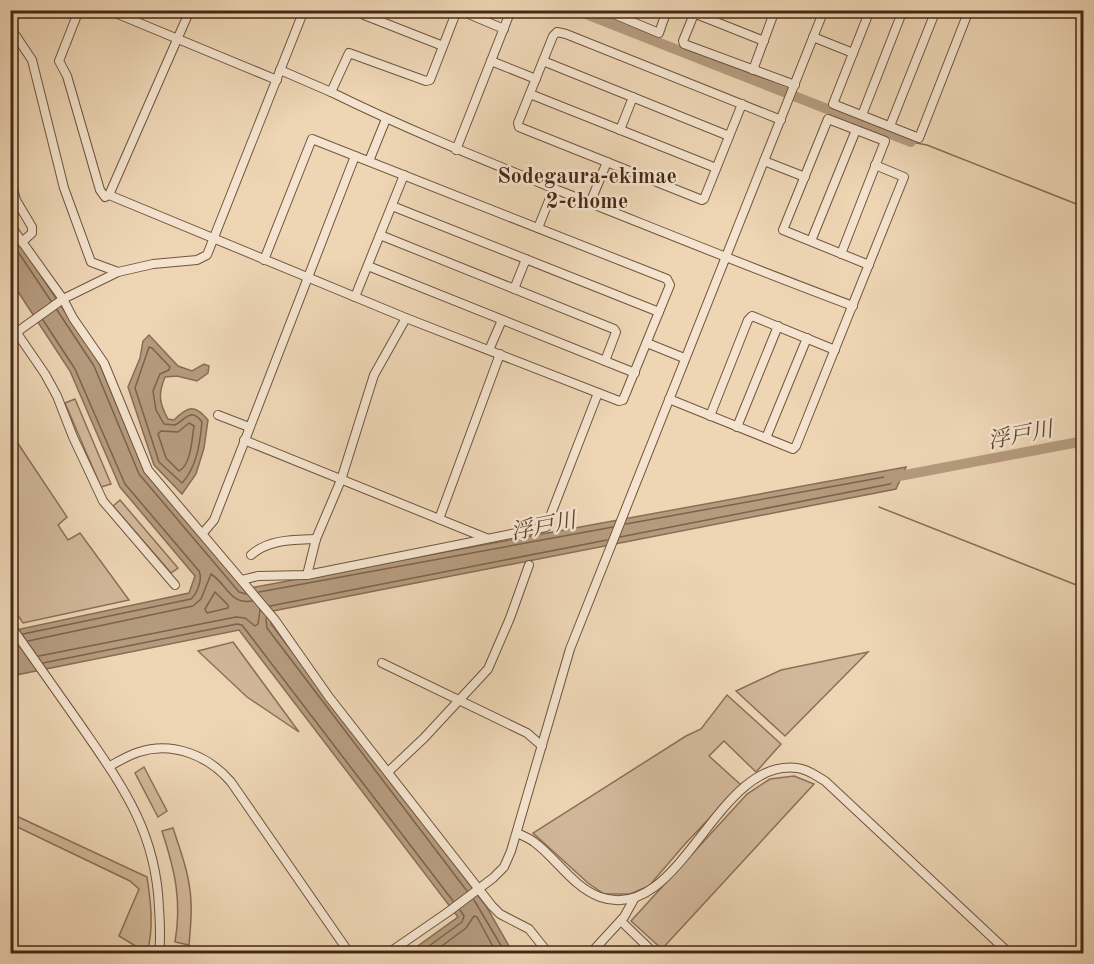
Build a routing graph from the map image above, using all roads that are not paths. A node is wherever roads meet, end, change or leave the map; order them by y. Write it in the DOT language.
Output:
graph roads {
  1 [pos="80,10"];
  2 [pos="108,10"];
  3 [pos="190,10"];
  4 [pos="304,10"];
  5 [pos="364,10"];
  6 [pos="458,10"];
  7 [pos="511,10"];
  8 [pos="604,10"];
  9 [pos="668,10"];
  10 [pos="775,10"];
  11 [pos="824,10"];
  12 [pos="870,10"];
  13 [pos="903,10"];
  14 [pos="936,10"];
  15 [pos="955,10"];
  16 [pos="1067,10"];
  17 [pos="690,12"];
  18 [pos="968,13"];
  19 [pos="1083,17"];
  20 [pos="11,28"];
  21 [pos="504,29"];
  22 [pos="813,37"];
  23 [pos="178,39"];
  24 [pos="764,41"];
  25 [pos="443,46"];
  26 [pos="853,53"];
  27 [pos="491,61"];
  28 [pos="543,61"];
  29 [pos="280,70"];
  30 [pos="753,70"];
  31 [pos="277,80"];
  32 [pos="536,80"];
  33 [pos="794,88"];
  34 [pos="331,92"];
  35 [pos="530,94"];
  36 [pos="633,98"];
  37 [pos="742,104"];
  38 [pos="862,115"];
  39 [pos="386,119"];
  40 [pos="781,120"];
  41 [pos="890,126"];
  42 [pos="620,130"];
  43 [pos="856,130"];
  44 [pos="729,136"];
  45 [pos="456,150"];
  46 [pos="355,156"];
  47 [pos="369,161"];
  48 [pos="764,161"];
  49 [pos="607,162"];
  50 [pos="875,165"];
  51 [pos="716,168"];
  52 [pos="404,175"];
  53 [pos="10,177"];
  54 [pos="805,177"];
  55 [pos="554,188"];
  56 [pos="109,195"];
  57 [pos="590,203"];
  58 [pos="392,206"];
  59 [pos="10,225"];
  60 [pos="538,228"];
  61 [pos="380,236"];
  62 [pos="213,239"];
  63 [pos="811,241"];
  64 [pos="22,242"];
  65 [pos="841,254"];
  66 [pos="725,258"];
  67 [pos="526,259"];
  68 [pos="264,260"];
  69 [pos="869,265"];
  70 [pos="368,266"];
  71 [pos="117,272"];
  72 [pos="308,277"];
  73 [pos="514,289"];
  74 [pos="355,297"];
  75 [pos="63,299"];
  76 [pos="853,306"];
  77 [pos="659,312"];
  78 [pos="406,318"];
  79 [pos="502,320"];
  80 [pos="10,322"];
  81 [pos="778,326"];
  82 [pos="17,332"];
  83 [pos="807,338"];
  84 [pos="647,343"];
  85 [pos="489,350"];
  86 [pos="835,350"];
  87 [pos="500,354"];
  88 [pos="684,358"];
  89 [pos="605,361"];
  90 [pos="634,373"];
  91 [pos="598,393"];
  92 [pos="669,399"];
  93 [pos="218,416"];
  94 [pos="710,416"];
  95 [pos="249,427"];
  96 [pos="737,427"];
  97 [pos="766,438"];
  98 [pos="244,440"];
  99 [pos="341,480"];
  100 [pos="440,519"];
  101 [pos="203,533"];
  102 [pos="486,538"];
  103 [pos="316,539"];
  104 [pos="251,555"];
  105 [pos="529,565"];
  106 [pos="307,575"];
  107 [pos="242,580"];
  108 [pos="175,585"];
  109 [pos="10,625"];
  110 [pos="382,663"];
  111 [pos="458,700"];
  112 [pos="542,746"];
  113 [pos="110,766"];
  114 [pos="388,772"];
  115 [pos="518,833"];
  116 [pos="480,888"];
  117 [pos="634,899"];
  118 [pos="621,921"];
  119 [pos="159,954"];
  120 [pos="350,954"];
  121 [pos="387,954"];
  122 [pos="549,954"];
  123 [pos="590,954"];
  124 [pos="655,954"];
  125 [pos="1010,954"];
  1 -- 56 [label="street"];
  2 -- 23 [label="street"];
  3 -- 23 [label="street"];
  4 -- 29 [label="street"];
  5 -- 25 [label="street"];
  6 -- 21 [label="street"];
  6 -- 25 [label="street"];
  7 -- 21 [label="street"];
  8 -- 9 [label="street"];
  10 -- 24 [label="street"];
  11 -- 22 [label="street"];
  12 -- 26 [label="street"];
  13 -- 38 [label="street"];
  14 -- 41 [label="street"];
  15 -- 18 [label="street"];
  16 -- 19 [label="street"];
  17 -- 24 [label="street"];
  17 -- 30 [label="street"];
  18 -- 41 [label="street"];
  20 -- 71 [label="street"];
  21 -- 27 [label="street"];
  22 -- 26 [label="street"];
  22 -- 33 [label="street"];
  23 -- 31 [label="street"];
  23 -- 56 [label="street"];
  24 -- 30 [label="street"];
  25 -- 34 [label="street"];
  26 -- 38 [label="street"];
  27 -- 32 [label="street"];
  27 -- 45 [label="street"];
  28 -- 32 [label="street"];
  28 -- 36 [label="street"];
  28 -- 37 [label="street"];
  29 -- 31 [label="street"];
  29 -- 34 [label="street"];
  30 -- 33 [label="street"];
  31 -- 62 [label="street"];
  32 -- 35 [label="street"];
  33 -- 40 [label="street"];
  34 -- 39 [label="street"];
  35 -- 42 [label="street"];
  35 -- 49 [label="street"];
  36 -- 42 [label="street"];
  36 -- 44 [label="street"];
  37 -- 40 [label="street"];
  37 -- 44 [label="street"];
  38 -- 41 [label="street"];
  39 -- 45 [label="street"];
  39 -- 47 [label="street"];
  40 -- 48 [label="street"];
  42 -- 51 [label="street"];
  43 -- 50 [label="street"];
  43 -- 54 [label="street"];
  43 -- 63 [label="street"];
  44 -- 51 [label="street"];
  45 -- 55 [label="street"];
  46 -- 47 [label="street"];
  46 -- 68 [label="street"];
  46 -- 72 [label="street"];
  47 -- 52 [label="street"];
  48 -- 54 [label="street"];
  48 -- 66 [label="street"];
  49 -- 51 [label="street"];
  49 -- 57 [label="street"];
  50 -- 65 [label="street"];
  50 -- 69 [label="street"];
  52 -- 58 [label="street"];
  52 -- 60 [label="street"];
  53 -- 64 [label="street"];
  54 -- 63 [label="street"];
  55 -- 57 [label="street"];
  55 -- 60 [label="street"];
  56 -- 62 [label="street"];
  57 -- 66 [label="street"];
  58 -- 61 [label="street"];
  58 -- 67 [label="street"];
  59 -- 64 [label="street"];
  60 -- 77 [label="street"];
  61 -- 70 [label="street"];
  61 -- 73 [label="street"];
  62 -- 68 [label="street"];
  62 -- 71 [label="street"];
  63 -- 65 [label="street"];
  64 -- 75 [label="street"];
  65 -- 69 [label="street"];
  66 -- 76 [label="street"];
  66 -- 88 [label="street"];
  67 -- 73 [label="street"];
  67 -- 77 [label="street"];
  68 -- 72 [label="street"];
  69 -- 76 [label="street"];
  70 -- 74 [label="street"];
  70 -- 79 [label="street"];
  71 -- 75 [label="street"];
  72 -- 74 [label="street"];
  72 -- 95 [label="street"];
  73 -- 89 [label="street"];
  74 -- 78 [label="street"];
  75 -- 82 [label="street"];
  75 -- 101 [label="street"];
  76 -- 86 [label="street"];
  77 -- 84 [label="street"];
  78 -- 85 [label="street"];
  78 -- 99 [label="street"];
  79 -- 85 [label="street"];
  79 -- 89 [label="street"];
  80 -- 82 [label="street"];
  81 -- 83 [label="street"];
  81 -- 94 [label="street"];
  81 -- 96 [label="street"];
  82 -- 108 [label="street"];
  83 -- 86 [label="street"];
  83 -- 97 [label="street"];
  84 -- 88 [label="street"];
  84 -- 90 [label="street"];
  85 -- 87 [label="street"];
  86 -- 97 [label="street"];
  87 -- 91 [label="street"];
  87 -- 100 [label="street"];
  88 -- 92 [label="street"];
  89 -- 90 [label="street"];
  90 -- 91 [label="street"];
  91 -- 102 [label="street"];
  92 -- 94 [label="street"];
  92 -- 112 [label="street"];
  93 -- 95 [label="street"];
  94 -- 96 [label="street"];
  95 -- 98 [label="street"];
  96 -- 97 [label="street"];
  98 -- 99 [label="street"];
  98 -- 101 [label="street"];
  99 -- 100 [label="street"];
  99 -- 103 [label="street"];
  100 -- 102 [label="street"];
  101 -- 107 [label="street"];
  102 -- 106 [label="street"];
  103 -- 104 [label="street"];
  103 -- 106 [label="street"];
  105 -- 111 [label="street"];
  106 -- 107 [label="street"];
  107 -- 114 [label="street"];
  109 -- 113 [label="street"];
  110 -- 111 [label="street"];
  111 -- 112 [label="street"];
  111 -- 114 [label="street"];
  112 -- 115 [label="street"];
  113 -- 119 [label="street"];
  113 -- 120 [label="street"];
  114 -- 116 [label="street"];
  115 -- 116 [label="street"];
  115 -- 117 [label="street"];
  116 -- 121 [label="street"];
  116 -- 122 [label="street"];
  117 -- 118 [label="street"];
  117 -- 125 [label="street"];
  118 -- 123 [label="street"];
  118 -- 124 [label="street"];
}
